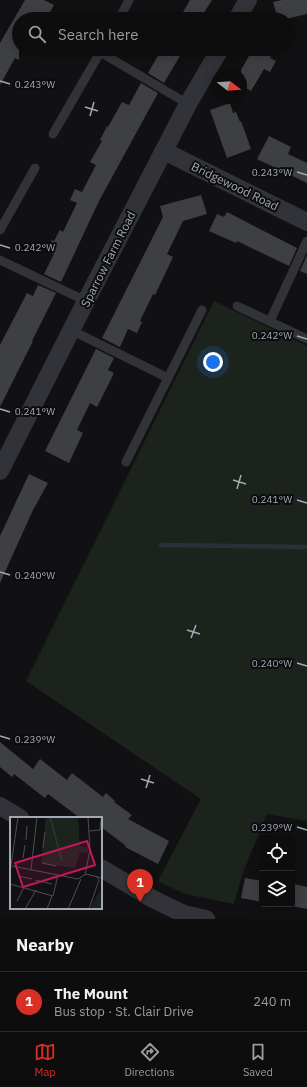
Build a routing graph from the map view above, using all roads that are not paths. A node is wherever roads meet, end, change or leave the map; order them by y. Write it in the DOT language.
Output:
graph roads {
  1 [pos="129,0"];
  2 [pos="248,0"];
  3 [pos="123,12"];
  4 [pos="241,12"];
  5 [pos="98,56"];
  6 [pos="109,56"];
  7 [pos="216,56"];
  8 [pos="188,104"];
  9 [pos="52,134"];
  10 [pos="164,150"];
  11 [pos="36,168"];
  12 [pos="307,222"];
  13 [pos="0,230"];
  14 [pos="307,241"];
  15 [pos="0,260"];
  16 [pos="86,301"];
  17 [pos="237,306"];
  18 [pos="202,310"];
  19 [pos="270,321"];
  20 [pos="71,330"];
  21 [pos="307,339"];
  22 [pos="168,378"];
  23 [pos="5,447"];
  24 [pos="126,462"];
  25 [pos="0,471"];
  26 [pos="0,806"];
  27 [pos="18,817"];
  28 [pos="102,869"];
  29 [pos="206,919"];
  1 -- 3 [label="lane"];
  2 -- 4 [label="street"];
  5 -- 9 [label="lane"];
  6 -- 8 [label="lane"];
  7 -- 8 [label="street, Sparrow Farm Road"];
  8 -- 10 [label="street, Sparrow Farm Road"];
  10 -- 12 [label="street, Bridgewood Road"];
  10 -- 16 [label="street, Sparrow Farm Road"];
  11 -- 13 [label="lane"];
  14 -- 19 [label="lane"];
  15 -- 16 [label="lane"];
  16 -- 20 [label="street, Sparrow Farm Road"];
  17 -- 19 [label="lane"];
  18 -- 22 [label="lane"];
  19 -- 21 [label="lane"];
  20 -- 22 [label="lane"];
  20 -- 23 [label="street, Sparrow Farm Road"];
  22 -- 24 [label="lane"];
  23 -- 25 [label="street, Sparrow Farm Road"];
  26 -- 27 [label="street"];
  28 -- 29 [label="street"];
}
